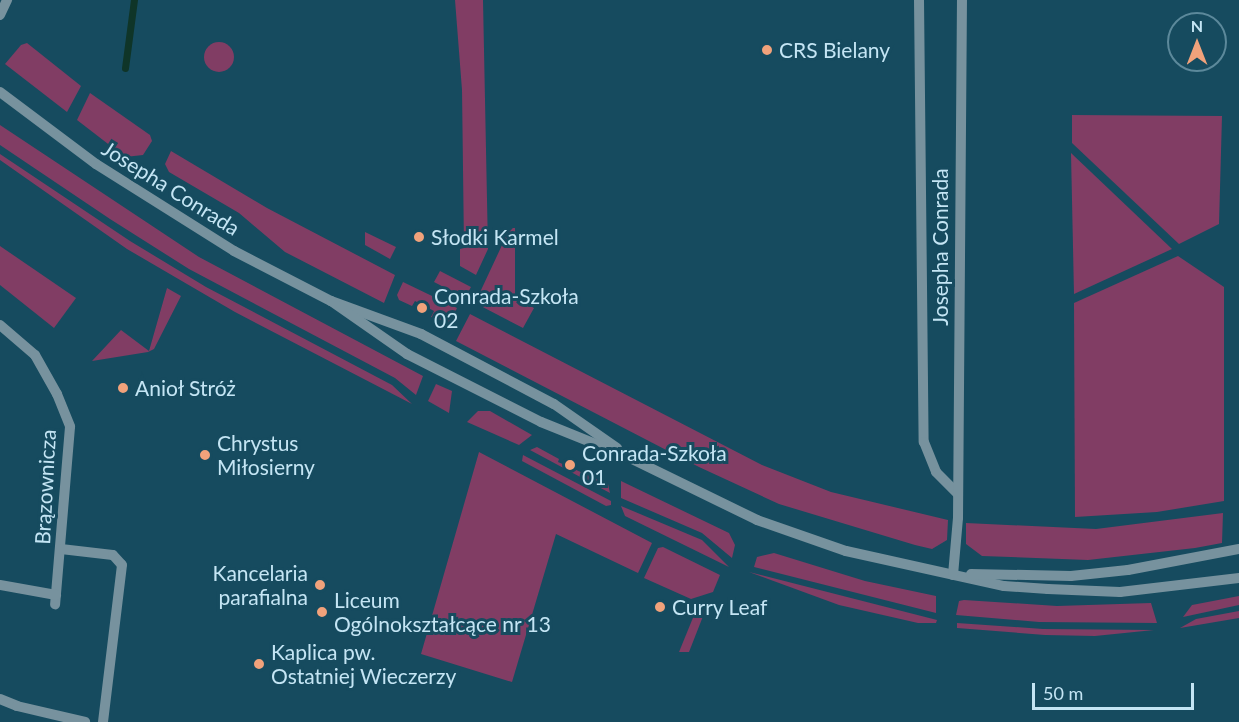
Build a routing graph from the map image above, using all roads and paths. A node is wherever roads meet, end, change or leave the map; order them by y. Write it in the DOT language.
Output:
graph roads {
  1 [pos="7,0"];
  2 [pos="919,0"];
  3 [pos="962,0"];
  4 [pos="0,15"];
  5 [pos="2,98"];
  6 [pos="331,301"];
  7 [pos="0,325"];
  8 [pos="630,458"];
  9 [pos="958,494"];
  10 [pos="61,549"];
  11 [pos="1239,549"];
  12 [pos="953,575"];
  13 [pos="1239,578"];
  14 [pos="0,585"];
  15 [pos="0,699"];
  16 [pos="85,722"];
  17 [pos="103,722"];
  1 -- 4 [label="street"];
  2 -- 9 [label="street"];
  3 -- 9 [label="street, Josepha Conrada"];
  5 -- 6 [label="street, Josepha Conrada"];
  6 -- 8 [label="street, Josepha Conrada"];
  6 -- 8 [label="street, Josepha Conrada"];
  7 -- 10 [label="street, Brązownicza"];
  8 -- 12 [label="street, Josepha Conrada"];
  9 -- 12 [label="street, Josepha Conrada"];
  10 -- 14 [label="street, Brązownicza"];
  10 -- 17 [label="street"];
  11 -- 12 [label="street, Josepha Conrada"];
  12 -- 13 [label="street, Josepha Conrada"];
  15 -- 16 [label="street"];
}
